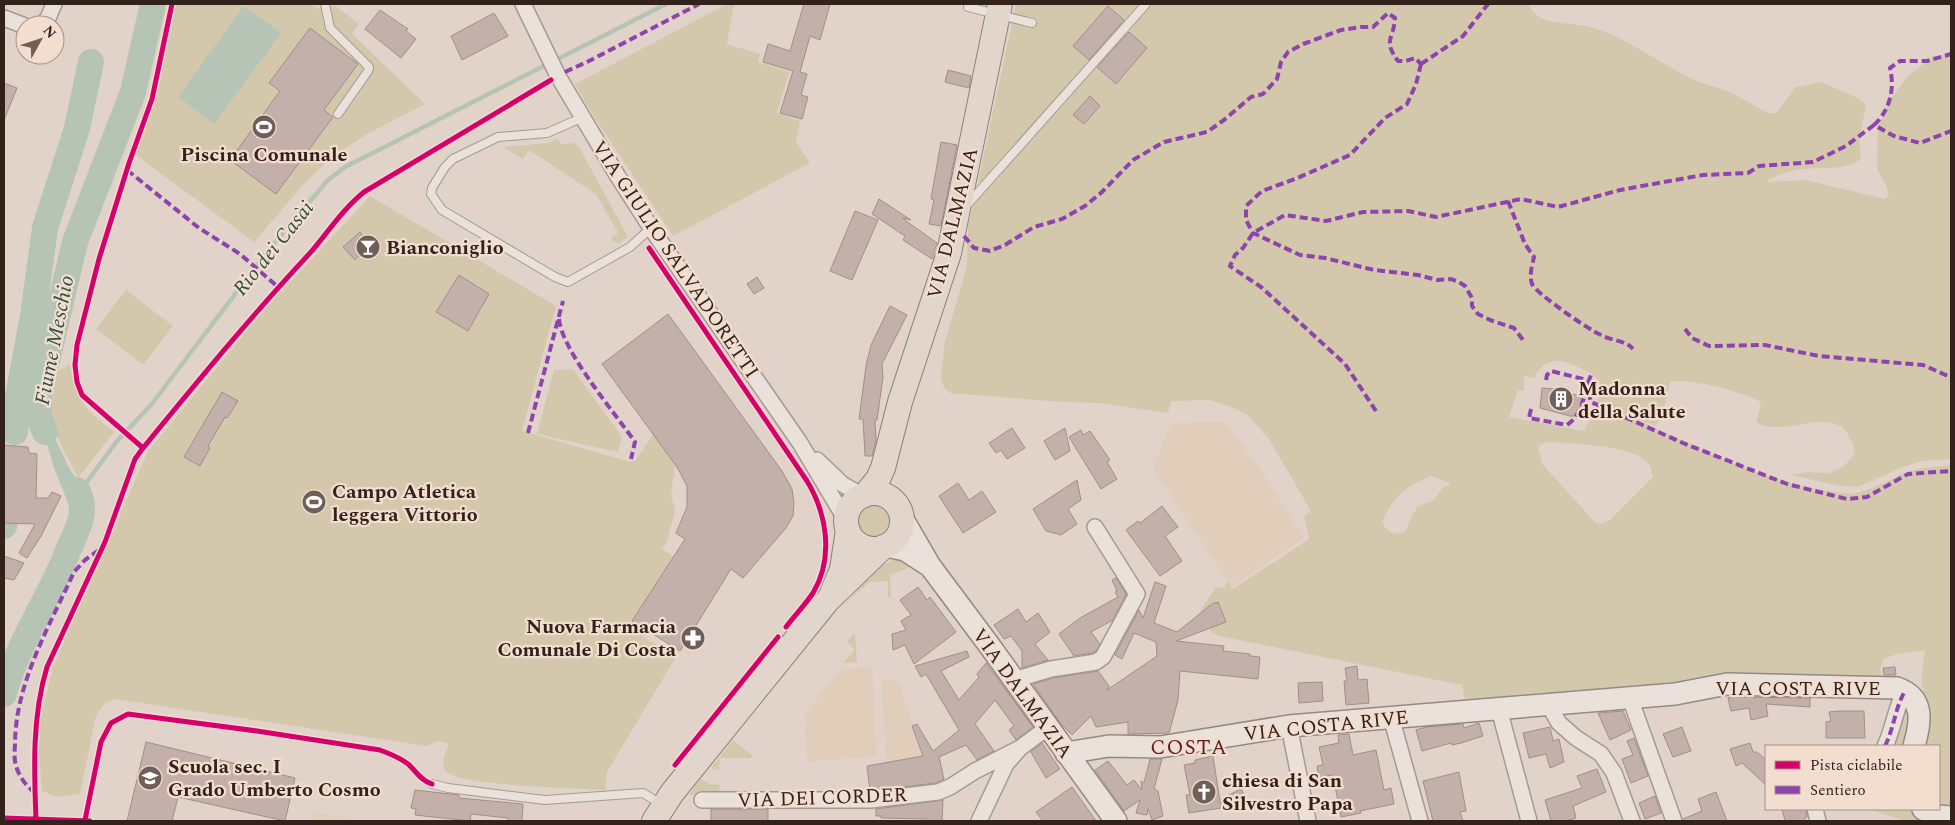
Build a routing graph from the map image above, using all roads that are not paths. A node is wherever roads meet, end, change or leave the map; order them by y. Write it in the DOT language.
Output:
graph roads {
  1 [pos="325,4"];
  2 [pos="523,4"];
  3 [pos="1146,4"];
  4 [pos="968,7"];
  5 [pos="999,10"];
  6 [pos="1032,23"];
  7 [pos="338,114"];
  8 [pos="582,118"];
  9 [pos="958,215"];
  10 [pos="651,228"];
  11 [pos="891,438"];
  12 [pos="800,443"];
  13 [pos="864,495"];
  14 [pos="901,514"];
  15 [pos="847,525"];
  16 [pos="1095,527"];
  17 [pos="884,547"];
  18 [pos="930,566"];
  19 [pos="828,600"];
  20 [pos="1014,680"];
  21 [pos="1905,690"];
  22 [pos="1630,698"];
  23 [pos="1548,704"];
  24 [pos="1498,708"];
  25 [pos="1391,717"];
  26 [pos="1289,726"];
  27 [pos="1047,728"];
  28 [pos="1886,745"];
  29 [pos="1914,745"];
  30 [pos="1020,748"];
  31 [pos="1066,753"];
  32 [pos="961,781"];
  33 [pos="432,784"];
  34 [pos="992,793"];
  35 [pos="702,800"];
  36 [pos="1925,810"];
  37 [pos="658,813"];
  38 [pos="1951,817"];
  39 [pos="978,821"];
  40 [pos="1116,821"];
  41 [pos="1308,821"];
  42 [pos="1420,821"];
  43 [pos="1529,821"];
  44 [pos="1632,821"];
  45 [pos="1674,821"];
  1 -- 7 [label="lane"];
  2 -- 8 [label="street, VIA GIULIO SALVADORETTI"];
  3 -- 9 [label="lane"];
  4 -- 5 [label="lane"];
  5 -- 6 [label="lane"];
  5 -- 9 [label="main road, VIA DALMAZIA"];
  8 -- 10 [label="street, VIA GIULIO SALVADORETTI"];
  8 -- 10 [label="lane"];
  9 -- 11 [label="main road, VIA DALMAZIA"];
  10 -- 12 [label="street, VIA GIULIO SALVADORETTI"];
  11 -- 13 [label="main road, VIA DALMAZIA"];
  11 -- 14 [label="main road, VIA DALMAZIA"];
  12 -- 13 [label="street, VIA GIULIO SALVADORETTI"];
  12 -- 15 [label="street, VIA GIULIO SALVADORETTI"];
  13 -- 14 [label="main road"];
  13 -- 15 [label="main road"];
  14 -- 17 [label="main road"];
  14 -- 18 [label="street, VIA DALMAZIA"];
  15 -- 17 [label="main road"];
  15 -- 19 [label="main road"];
  16 -- 20 [label="street"];
  17 -- 18 [label="street, VIA DALMAZIA"];
  17 -- 19 [label="main road"];
  18 -- 20 [label="street, VIA DALMAZIA"];
  19 -- 37 [label="main road"];
  20 -- 27 [label="street, VIA DALMAZIA"];
  21 -- 22 [label="street, VIA COSTA RIVE"];
  21 -- 28 [label="street"];
  21 -- 29 [label="street, VIA COSTA RIVE"];
  22 -- 23 [label="street, VIA COSTA RIVE"];
  22 -- 45 [label="street"];
  23 -- 24 [label="street, VIA COSTA RIVE"];
  23 -- 44 [label="street"];
  24 -- 25 [label="street, VIA COSTA RIVE"];
  24 -- 43 [label="street"];
  25 -- 26 [label="street, VIA COSTA RIVE"];
  25 -- 42 [label="street"];
  26 -- 31 [label="street, VIA COSTA RIVE"];
  26 -- 41 [label="street"];
  27 -- 30 [label="street"];
  27 -- 31 [label="street, VIA DALMAZIA"];
  30 -- 32 [label="street, VIA DEI CORDER"];
  30 -- 34 [label="street"];
  31 -- 40 [label="street, VIA DALMAZIA"];
  32 -- 34 [label="street"];
  32 -- 35 [label="street, VIA DEI CORDER"];
  33 -- 37 [label="lane"];
  34 -- 39 [label="street"];
  36 -- 38 [label="street"];
}
